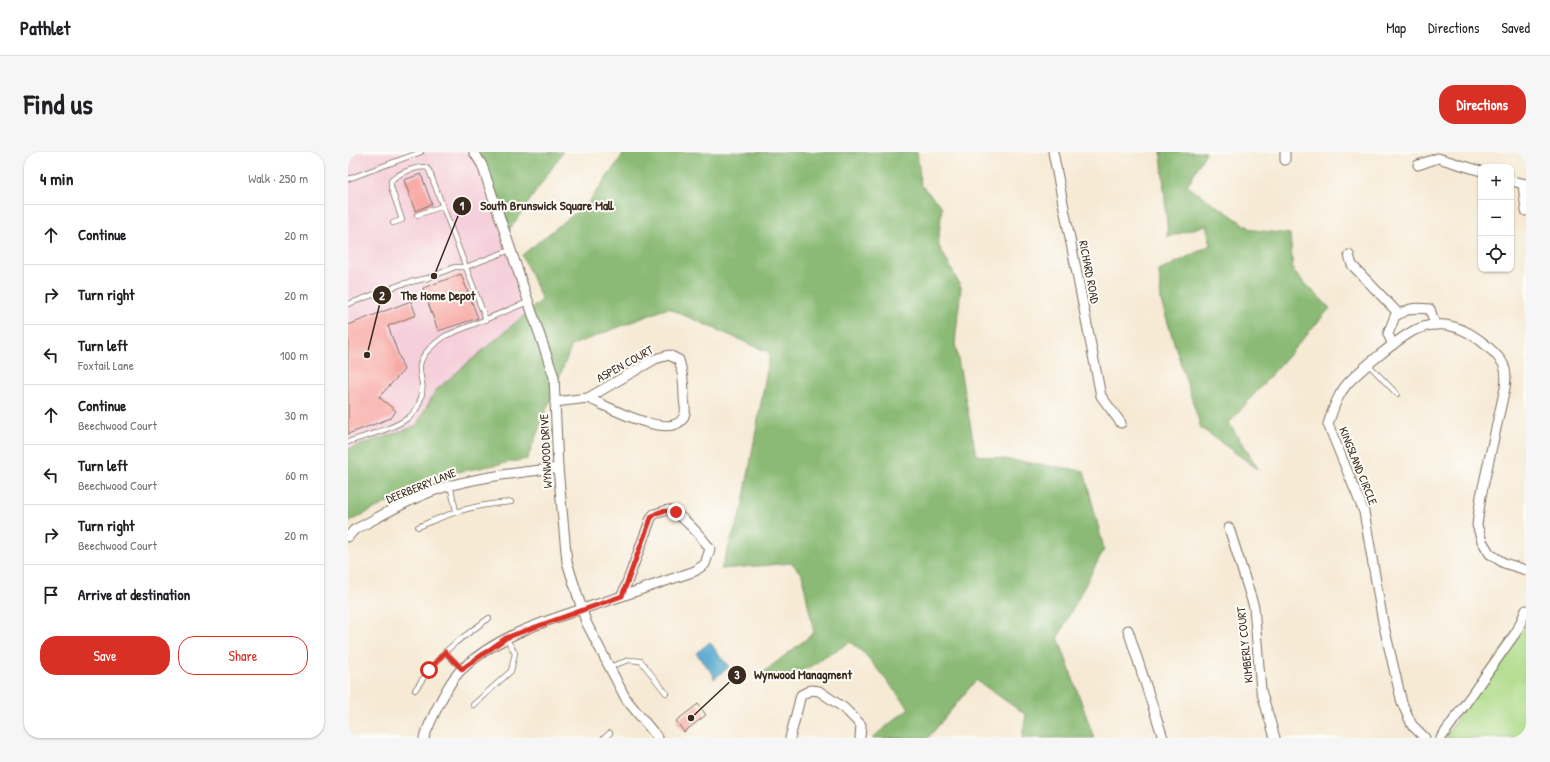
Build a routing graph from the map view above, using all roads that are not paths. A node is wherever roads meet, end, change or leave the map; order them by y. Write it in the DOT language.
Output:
graph roads {
  1 [pos="421,152"];
  2 [pos="474,152"];
  3 [pos="1053,152"];
  4 [pos="1418,165"];
  5 [pos="1478,170"];
  6 [pos="348,179"];
  7 [pos="1514,181"];
  8 [pos="1525,184"];
  9 [pos="443,206"];
  10 [pos="1526,211"];
  11 [pos="417,215"];
  12 [pos="393,223"];
  13 [pos="510,250"];
  14 [pos="1349,255"];
  15 [pos="466,267"];
  16 [pos="528,302"];
  17 [pos="348,304"];
  18 [pos="1399,314"];
  19 [pos="486,320"];
  20 [pos="1435,325"];
  21 [pos="1393,345"];
  22 [pos="1369,365"];
  23 [pos="1397,394"];
  24 [pos="588,398"];
  25 [pos="555,402"];
  26 [pos="1121,423"];
  27 [pos="348,442"];
  28 [pos="558,468"];
  29 [pos="450,485"];
  30 [pos="511,502"];
  31 [pos="456,511"];
  32 [pos="418,527"];
  33 [pos="1229,528"];
  34 [pos="348,537"];
  35 [pos="1526,570"];
  36 [pos="622,596"];
  37 [pos="583,610"];
  38 [pos="1526,610"];
  39 [pos="489,618"];
  40 [pos="1128,630"];
  41 [pos="506,638"];
  42 [pos="445,652"];
  43 [pos="609,666"];
  44 [pos="462,669"];
  45 [pos="415,690"];
  46 [pos="666,694"];
  47 [pos="473,705"];
  48 [pos="610,733"];
  49 [pos="424,738"];
  50 [pos="604,738"];
  51 [pos="658,738"];
  52 [pos="790,738"];
  53 [pos="860,738"];
  54 [pos="1163,738"];
  55 [pos="1275,738"];
  56 [pos="1425,738"];
  57 [pos="1441,738"];
  1 -- 6 [label="lane"];
  2 -- 13 [label="street, WYNWOOD DRIVE"];
  3 -- 26 [label="street, RICHARD ROAD"];
  4 -- 5 [label="street"];
  7 -- 8 [label="street"];
  8 -- 10 [label="street"];
  9 -- 11 [label="lane"];
  9 -- 12 [label="lane"];
  9 -- 15 [label="lane"];
  13 -- 15 [label="lane"];
  13 -- 16 [label="street, WYNWOOD DRIVE"];
  14 -- 18 [label="street"];
  15 -- 17 [label="lane"];
  15 -- 19 [label="lane"];
  16 -- 19 [label="lane"];
  16 -- 25 [label="street, WYNWOOD DRIVE"];
  18 -- 20 [label="street"];
  18 -- 21 [label="street"];
  19 -- 27 [label="lane"];
  20 -- 21 [label="street, KINGSLAND CIRCLE"];
  20 -- 35 [label="street, KINGSLAND CIRCLE"];
  21 -- 22 [label="street, KINGSLAND CIRCLE"];
  22 -- 23 [label="lane"];
  22 -- 56 [label="street, KINGSLAND CIRCLE"];
  24 -- 24 [label="street, ASPEN COURT"];
  24 -- 25 [label="street, ASPEN COURT"];
  25 -- 28 [label="street, WYNWOOD DRIVE"];
  28 -- 29 [label="street, DEERBERRY LANE"];
  28 -- 37 [label="street, WYNWOOD DRIVE"];
  29 -- 31 [label="lane"];
  29 -- 34 [label="street, DEERBERRY LANE"];
  30 -- 31 [label="lane"];
  31 -- 32 [label="lane"];
  33 -- 55 [label="street, KIMBERLY COURT"];
  36 -- 36 [label="street"];
  36 -- 37 [label="street"];
  37 -- 41 [label="street"];
  37 -- 43 [label="street, WYNWOOD DRIVE"];
  38 -- 57 [label="street"];
  39 -- 42 [label="lane"];
  40 -- 54 [label="street"];
  41 -- 44 [label="street"];
  41 -- 47 [label="lane"];
  42 -- 44 [label="lane"];
  42 -- 45 [label="lane"];
  43 -- 46 [label="lane"];
  43 -- 51 [label="street, WYNWOOD DRIVE"];
  44 -- 49 [label="street"];
  48 -- 50 [label="lane"];
  52 -- 53 [label="street"];
}
